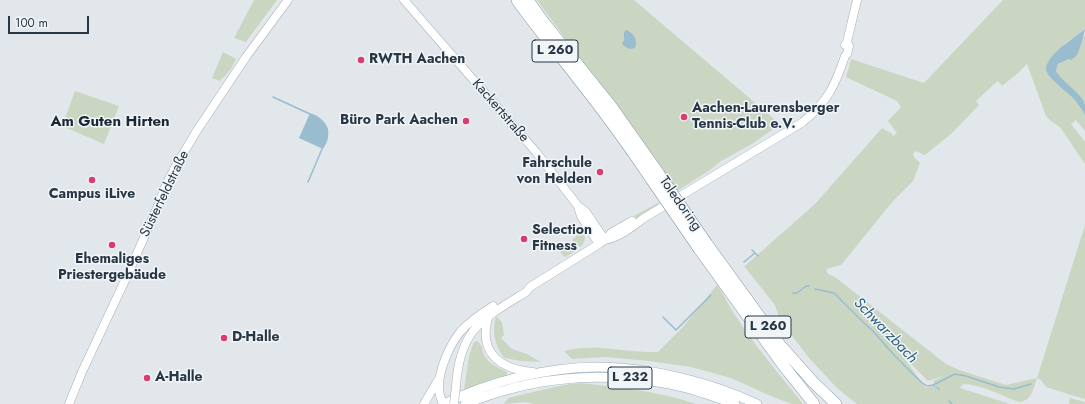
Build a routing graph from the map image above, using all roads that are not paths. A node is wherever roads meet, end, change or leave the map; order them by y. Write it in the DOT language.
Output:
graph roads {
  1 [pos="288,0"];
  2 [pos="404,0"];
  3 [pos="517,0"];
  4 [pos="528,0"];
  5 [pos="857,0"];
  6 [pos="655,177"];
  7 [pos="602,242"];
  8 [pos="703,246"];
  9 [pos="530,287"];
  10 [pos="489,316"];
  11 [pos="540,373"];
  12 [pos="440,376"];
  13 [pos="69,404"];
  14 [pos="424,404"];
  15 [pos="443,404"];
  16 [pos="454,404"];
  17 [pos="465,404"];
  18 [pos="735,404"];
  19 [pos="757,404"];
  20 [pos="814,404"];
  21 [pos="836,404"];
  1 -- 13 [label="main road, Süsterfeldstraße"];
  2 -- 7 [label="main road, Kackertstraße"];
  3 -- 6 [label="highway, Toledoring / L 260"];
  4 -- 6 [label="highway, Toledoring / L 260"];
  5 -- 7 [label="main road"];
  6 -- 8 [label="highway, Toledoring / L 260, bridge"];
  7 -- 9 [label="main road"];
  8 -- 20 [label="highway, Toledoring / L 260"];
  8 -- 21 [label="highway, Toledoring / L 260"];
  9 -- 10 [label="main road"];
  9 -- 12 [label="main road"];
  10 -- 11 [label="main road"];
  10 -- 16 [label="main road, bridge"];
  11 -- 15 [label="main road, L 232"];
  11 -- 19 [label="main road, L 232"];
  12 -- 14 [label="main road"];
  12 -- 15 [label="main road"];
  17 -- 18 [label="main road, L 232"];
}
